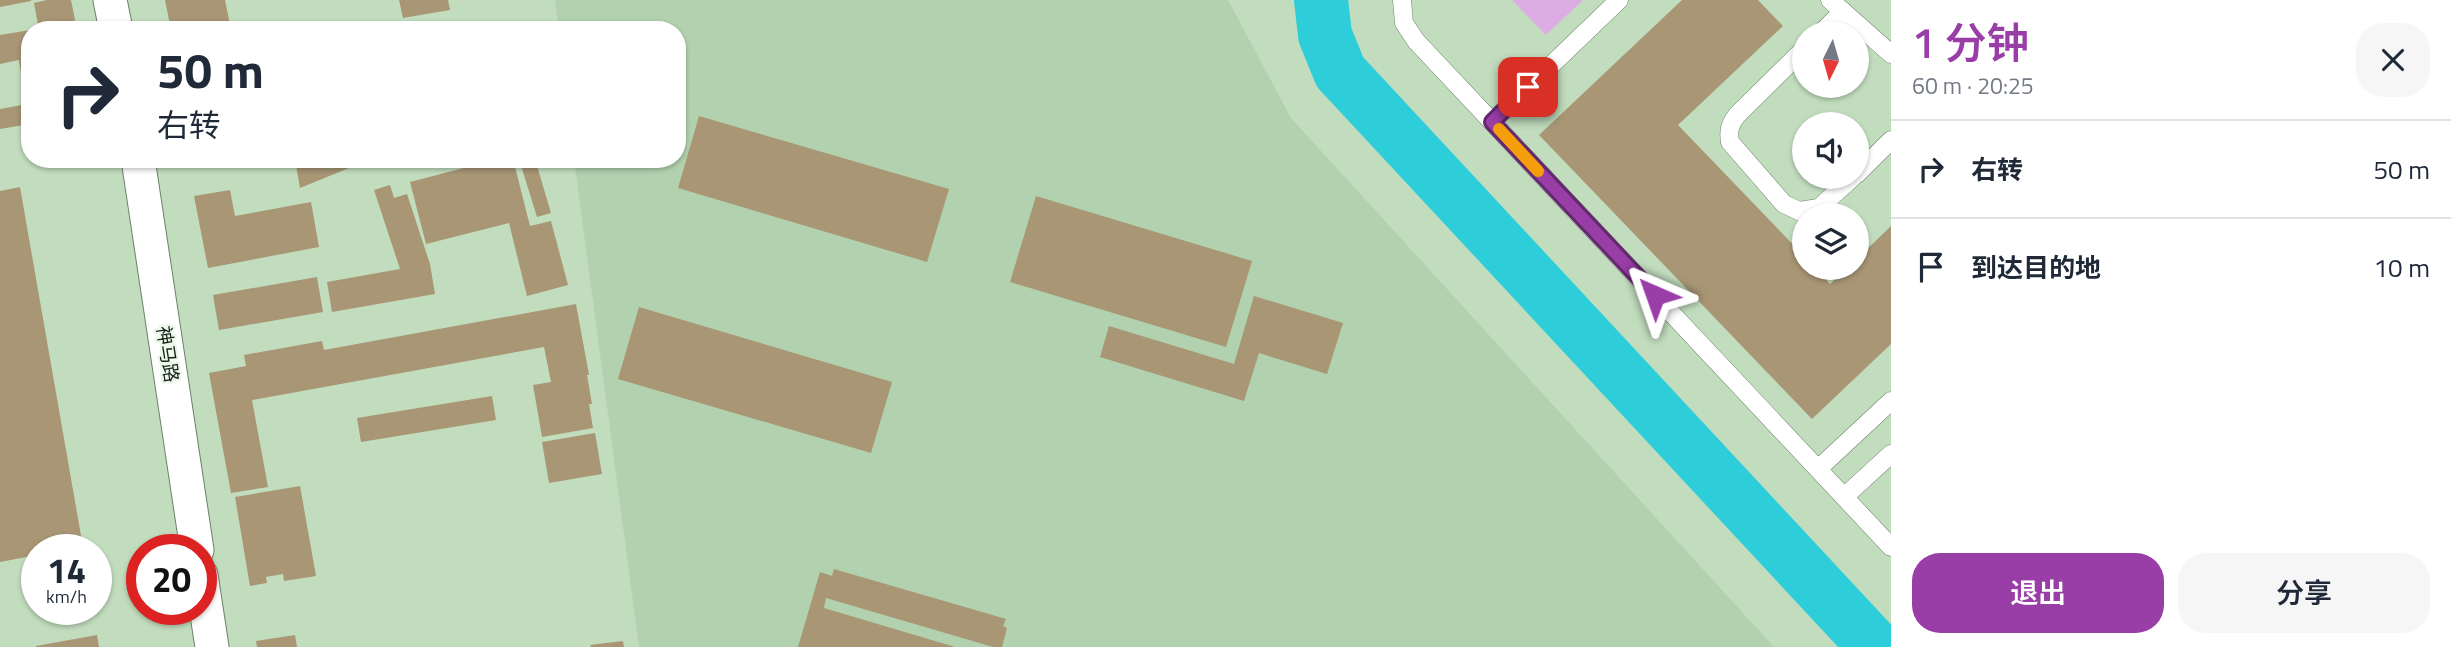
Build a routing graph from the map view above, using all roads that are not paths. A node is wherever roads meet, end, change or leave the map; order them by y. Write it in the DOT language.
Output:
graph roads {
  1 [pos="110,0"];
  2 [pos="1402,0"];
  3 [pos="1619,0"];
  4 [pos="1837,6"];
  5 [pos="114,21"];
  6 [pos="1891,54"];
  7 [pos="1792,61"];
  8 [pos="1492,122"];
  9 [pos="1891,140"];
  10 [pos="1869,161"];
  11 [pos="139,168"];
  12 [pos="1840,189"];
  13 [pos="1891,401"];
  14 [pos="1891,454"];
  15 [pos="1818,469"];
  16 [pos="1844,497"];
  17 [pos="195,534"];
  18 [pos="1891,547"];
  19 [pos="209,625"];
  20 [pos="212,647"];
  1 -- 5 [label="street"];
  2 -- 8 [label="lane"];
  3 -- 8 [label="lane"];
  4 -- 6 [label="lane"];
  7 -- 12 [label="lane"];
  8 -- 15 [label="lane"];
  9 -- 10 [label="lane"];
  11 -- 17 [label="street, 神马路"];
  13 -- 15 [label="lane"];
  14 -- 16 [label="lane"];
  15 -- 16 [label="lane"];
  16 -- 18 [label="lane"];
  19 -- 20 [label="street"];
}
